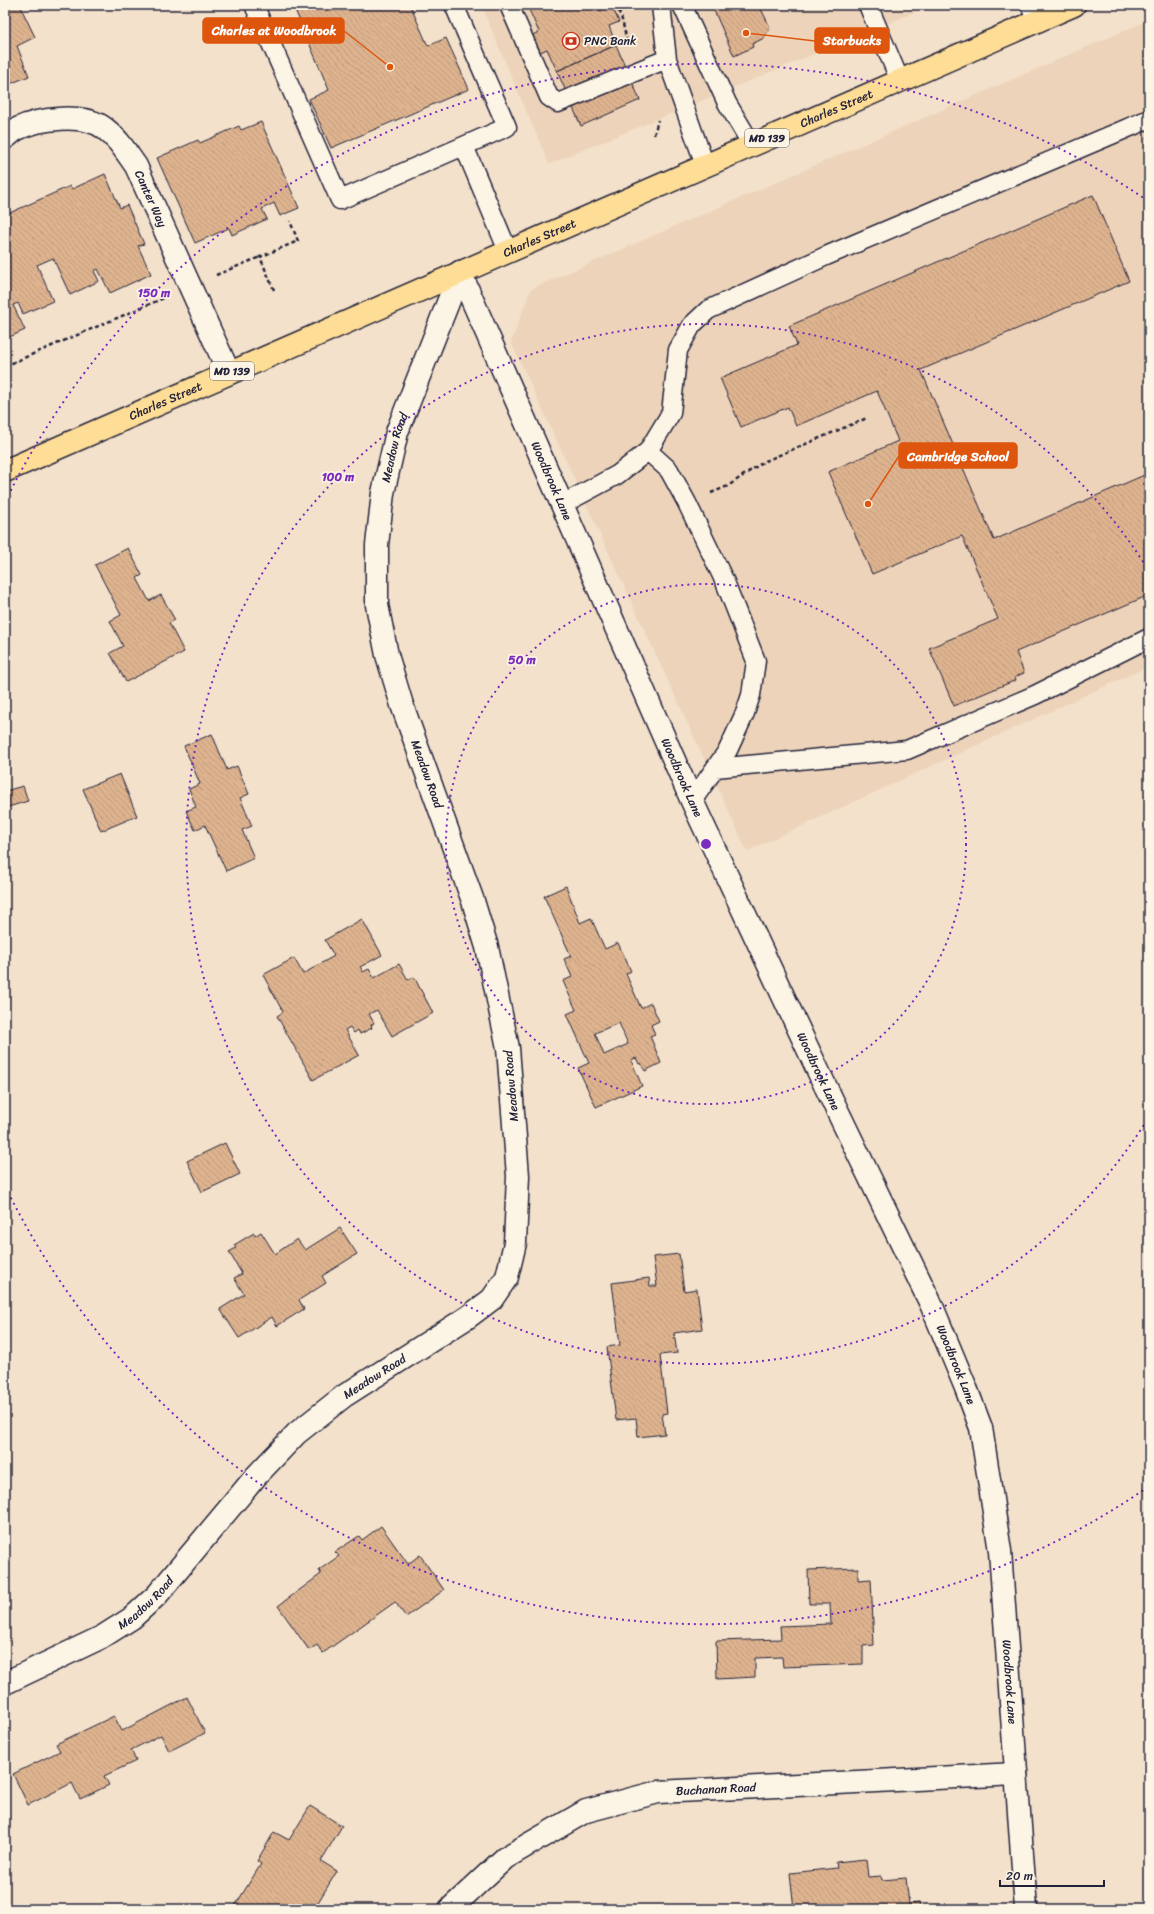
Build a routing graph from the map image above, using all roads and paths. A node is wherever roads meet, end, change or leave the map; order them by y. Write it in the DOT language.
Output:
graph roads {
  1 [pos="254,5"];
  2 [pos="454,5"];
  3 [pos="509,5"];
  4 [pos="661,5"];
  5 [pos="682,5"];
  6 [pos="868,5"];
  7 [pos="1074,5"];
  8 [pos="1034,13"];
  9 [pos="667,59"];
  10 [pos="900,81"];
  11 [pos="1149,119"];
  12 [pos="5,138"];
  13 [pos="752,145"];
  14 [pos="464,146"];
  15 [pos="705,165"];
  16 [pos="290,221"];
  17 [pos="508,251"];
  18 [pos="260,257"];
  19 [pos="460,272"];
  20 [pos="191,286"];
  21 [pos="274,290"];
  22 [pos="5,366"];
  23 [pos="228,373"];
  24 [pos="867,418"];
  25 [pos="648,450"];
  26 [pos="5,471"];
  27 [pos="687,503"];
  28 [pos="561,505"];
  29 [pos="1149,638"];
  30 [pos="715,768"];
  31 [pos="692,801"];
  32 [pos="5,1684"];
  33 [pos="1016,1774"];
  34 [pos="450,1909"];
  35 [pos="1026,1909"];
  1 -- 14 [label="lane"];
  2 -- 14 [label="lane"];
  3 -- 9 [label="lane"];
  4 -- 9 [label="lane"];
  5 -- 13 [label="lane"];
  6 -- 10 [label="lane"];
  7 -- 8 [label="main road, Charles Street / MD 139"];
  8 -- 10 [label="main road, Charles Street / MD 139"];
  9 -- 15 [label="lane"];
  10 -- 13 [label="main road, Charles Street / MD 139"];
  11 -- 25 [label="lane"];
  12 -- 20 [label="street, Canter Way"];
  13 -- 15 [label="main road, Charles Street / MD 139"];
  14 -- 17 [label="lane"];
  15 -- 17 [label="main road, Charles Street / MD 139"];
  16 -- 18 [label="path"];
  17 -- 19 [label="main road, Charles Street / MD 139"];
  18 -- 20 [label="path"];
  18 -- 21 [label="path"];
  19 -- 23 [label="main road, Charles Street / MD 139"];
  19 -- 28 [label="street, Woodbrook Lane"];
  19 -- 32 [label="street, Meadow Road"];
  20 -- 22 [label="path"];
  20 -- 23 [label="street, Canter Way"];
  23 -- 26 [label="main road, Charles Street / MD 139"];
  24 -- 27 [label="path"];
  25 -- 27 [label="lane"];
  25 -- 28 [label="lane"];
  27 -- 30 [label="lane"];
  28 -- 31 [label="street, Woodbrook Lane"];
  29 -- 30 [label="lane"];
  30 -- 31 [label="lane"];
  31 -- 33 [label="street, Woodbrook Lane"];
  33 -- 34 [label="street, Buchanan Road"];
  33 -- 35 [label="street, Woodbrook Lane"];
}
